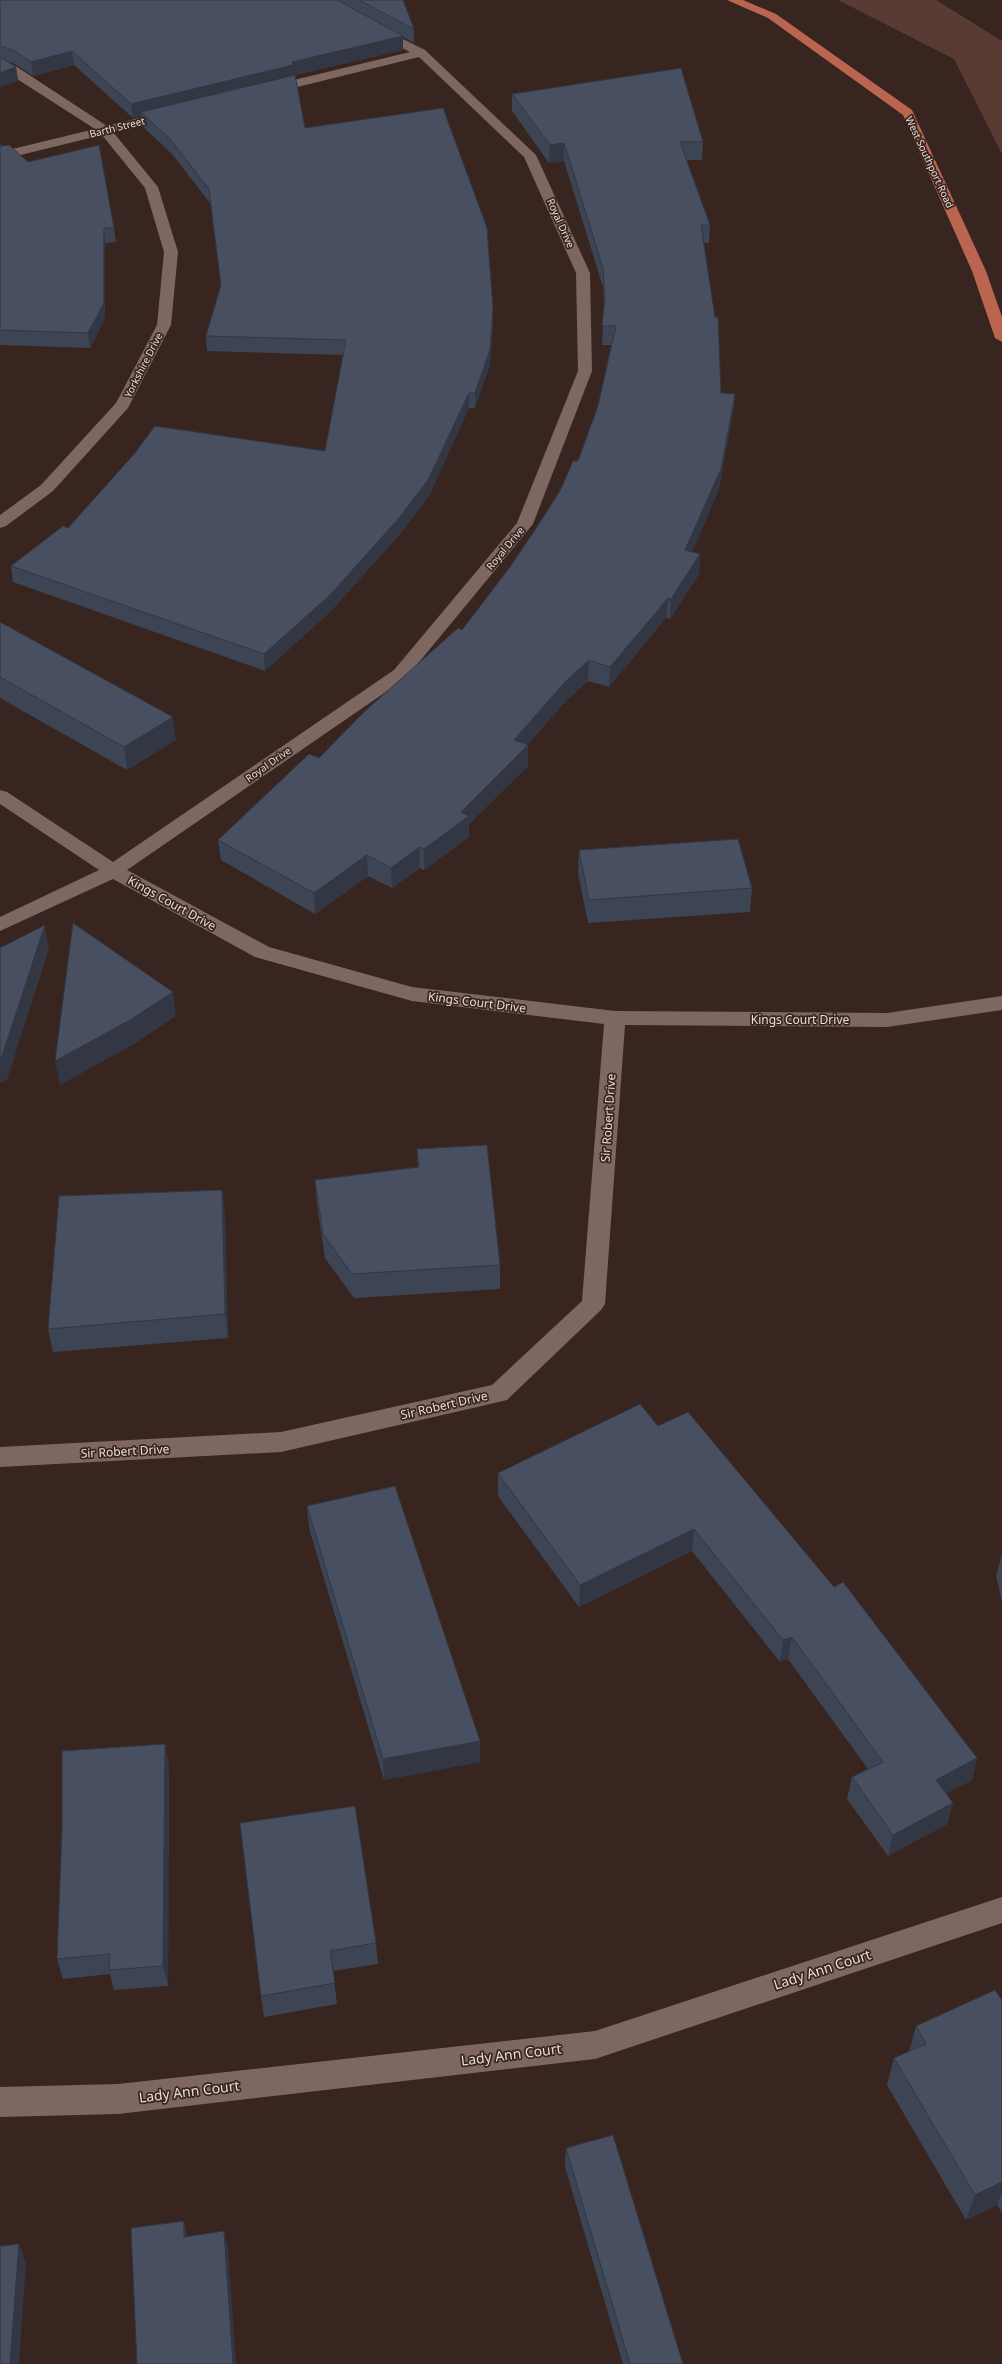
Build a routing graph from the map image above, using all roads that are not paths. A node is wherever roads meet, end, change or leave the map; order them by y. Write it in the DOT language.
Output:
graph roads {
  1 [pos="733,0"];
  2 [pos="361,21"];
  3 [pos="421,53"];
  4 [pos="0,64"];
  5 [pos="259,93"];
  6 [pos="182,111"];
  7 [pos="105,130"];
  8 [pos="0,156"];
  9 [pos="1002,338"];
  10 [pos="0,523"];
  11 [pos="0,796"];
  12 [pos="113,871"];
  13 [pos="0,925"];
  14 [pos="1002,1003"];
  15 [pos="615,1018"];
  16 [pos="0,1457"];
  17 [pos="1002,1910"];
  18 [pos="0,2102"];
  1 -- 9 [label="main road, West Southport Road"];
  2 -- 3 [label="street, Royal Drive"];
  3 -- 5 [label="street"];
  3 -- 12 [label="street, Royal Drive"];
  4 -- 7 [label="street, Yorkshire Drive"];
  6 -- 7 [label="street, Barth Street"];
  7 -- 8 [label="street, Barth Street"];
  7 -- 10 [label="street, Yorkshire Drive"];
  11 -- 12 [label="street, Kings Court Drive"];
  12 -- 13 [label="street, Royal Drive"];
  12 -- 15 [label="street, Kings Court Drive"];
  14 -- 15 [label="street, Kings Court Drive"];
  15 -- 16 [label="street, Sir Robert Drive"];
  17 -- 18 [label="street, Lady Ann Court"];
}
